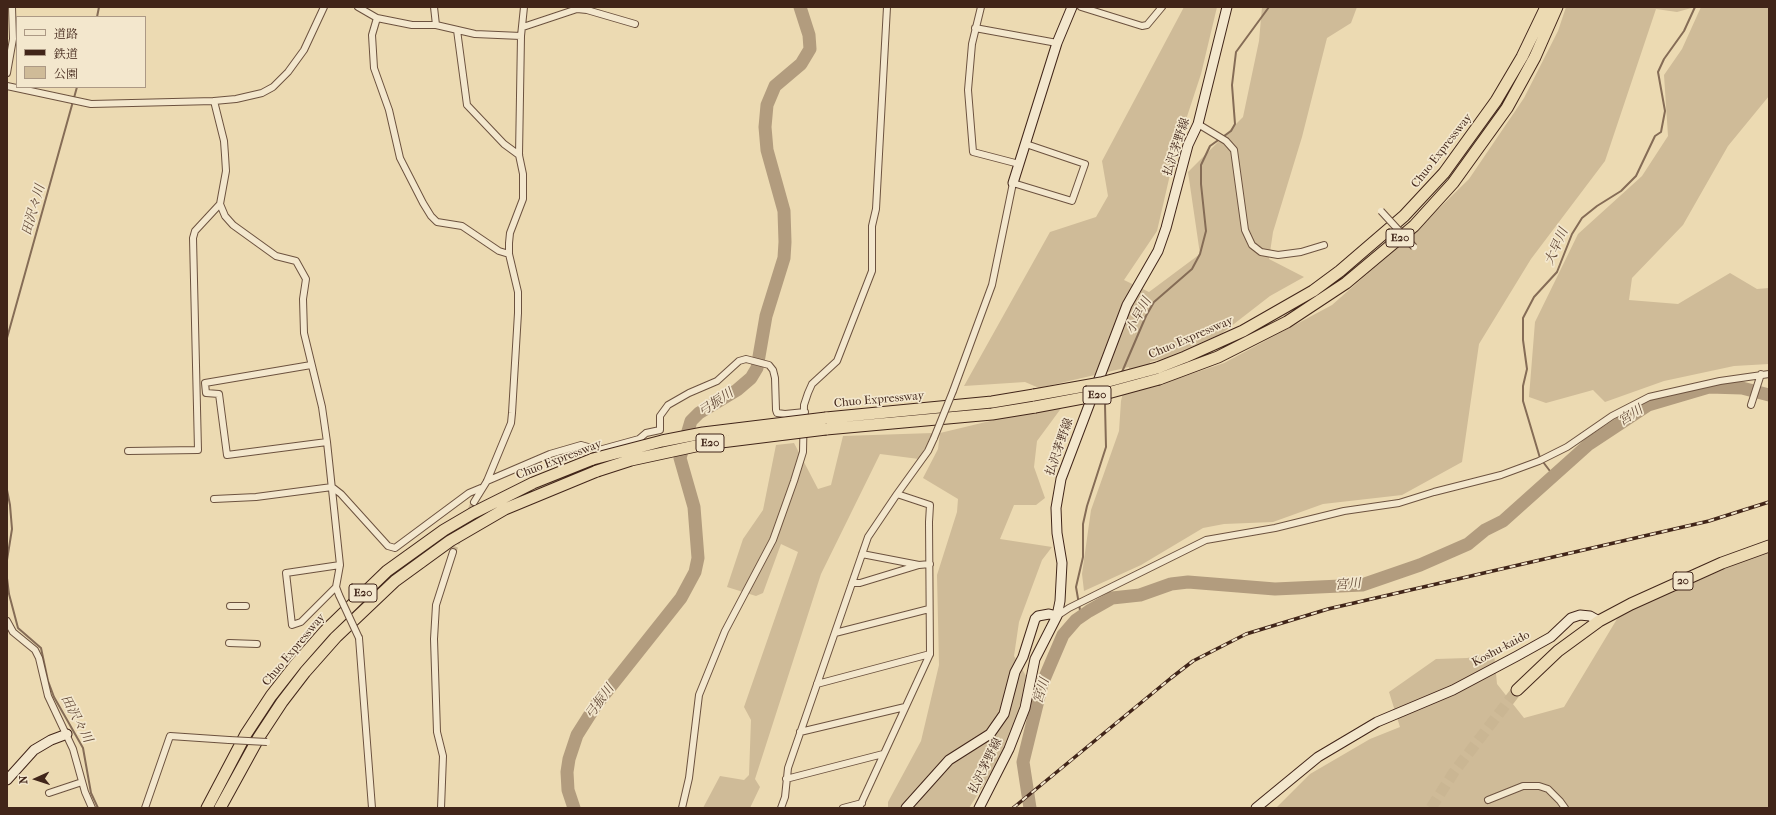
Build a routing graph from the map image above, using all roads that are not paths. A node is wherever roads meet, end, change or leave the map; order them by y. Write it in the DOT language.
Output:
graph roads {
  1 [pos="12,7"];
  2 [pos="324,7"];
  3 [pos="358,7"];
  4 [pos="434,7"];
  5 [pos="524,7"];
  6 [pos="887,7"];
  7 [pos="981,7"];
  8 [pos="1072,7"];
  9 [pos="1081,7"];
  10 [pos="1162,7"];
  11 [pos="1227,7"];
  12 [pos="1546,7"];
  13 [pos="1557,7"];
  14 [pos="377,18"];
  15 [pos="635,24"];
  16 [pos="436,25"];
  17 [pos="523,27"];
  18 [pos="975,28"];
  19 [pos="458,30"];
  20 [pos="521,36"];
  21 [pos="1057,44"];
  22 [pos="7,73"];
  23 [pos="17,88"];
  24 [pos="214,101"];
  25 [pos="1198,124"];
  26 [pos="1026,144"];
  27 [pos="519,155"];
  28 [pos="1019,164"];
  29 [pos="1014,183"];
  30 [pos="220,204"];
  31 [pos="1381,211"];
  32 [pos="1324,245"];
  33 [pos="1416,249"];
  34 [pos="509,254"];
  35 [pos="311,364"];
  36 [pos="1761,374"];
  37 [pos="1769,374"];
  38 [pos="1034,401"];
  39 [pos="1751,405"];
  40 [pos="804,412"];
  41 [pos="826,424"];
  42 [pos="327,442"];
  43 [pos="128,451"];
  44 [pos="487,481"];
  45 [pos="332,487"];
  46 [pos="481,488"];
  47 [pos="897,494"];
  48 [pos="214,499"];
  49 [pos="474,502"];
  50 [pos="1769,546"];
  51 [pos="453,552"];
  52 [pos="862,554"];
  53 [pos="930,564"];
  54 [pos="340,565"];
  55 [pos="919,565"];
  56 [pos="852,583"];
  57 [pos="336,587"];
  58 [pos="230,606"];
  59 [pos="246,606"];
  60 [pos="929,609"];
  61 [pos="1057,616"];
  62 [pos="7,621"];
  63 [pos="1599,621"];
  64 [pos="835,633"];
  65 [pos="229,643"];
  66 [pos="257,644"];
  67 [pos="930,654"];
  68 [pos="817,684"];
  69 [pos="1517,690"];
  70 [pos="906,707"];
  71 [pos="800,732"];
  72 [pos="67,734"];
  73 [pos="267,742"];
  74 [pos="884,754"];
  75 [pos="786,779"];
  76 [pos="7,780"];
  77 [pos="82,782"];
  78 [pos="49,793"];
  79 [pos="1488,800"];
  80 [pos="860,805"];
  81 [pos="92,808"];
  82 [pos="145,808"];
  83 [pos="207,808"];
  84 [pos="220,808"];
  85 [pos="372,808"];
  86 [pos="441,808"];
  87 [pos="682,808"];
  88 [pos="781,808"];
  89 [pos="843,808"];
  90 [pos="906,808"];
  91 [pos="979,808"];
  92 [pos="1256,808"];
  93 [pos="1565,808"];
  1 -- 22 [label="street"];
  2 -- 24 [label="street"];
  3 -- 14 [label="street"];
  4 -- 16 [label="street"];
  5 -- 17 [label="street"];
  6 -- 40 [label="street"];
  7 -- 18 [label="street"];
  8 -- 21 [label="street"];
  9 -- 10 [label="street"];
  11 -- 25 [label="street, 払沢茅野線"];
  12 -- 38 [label="highway, Chuo Expressway / E20, bridge"];
  13 -- 38 [label="highway, Chuo Expressway / E20, bridge"];
  14 -- 16 [label="street"];
  14 -- 34 [label="street"];
  15 -- 17 [label="street"];
  16 -- 19 [label="street"];
  17 -- 20 [label="street"];
  18 -- 21 [label="street"];
  18 -- 28 [label="street"];
  19 -- 20 [label="street"];
  19 -- 27 [label="street"];
  20 -- 27 [label="street"];
  21 -- 26 [label="street"];
  23 -- 24 [label="street"];
  24 -- 30 [label="street"];
  25 -- 32 [label="street"];
  25 -- 61 [label="street, 払沢茅野線"];
  26 -- 28 [label="street"];
  26 -- 29 [label="street"];
  27 -- 34 [label="street"];
  28 -- 29 [label="street"];
  29 -- 47 [label="street, bridge"];
  30 -- 35 [label="street"];
  30 -- 43 [label="street"];
  31 -- 33 [label="street, bridge"];
  34 -- 44 [label="street"];
  35 -- 42 [label="street"];
  35 -- 42 [label="street"];
  36 -- 37 [label="street"];
  36 -- 39 [label="street"];
  36 -- 61 [label="street"];
  38 -- 41 [label="highway, Chuo Expressway / E20"];
  40 -- 44 [label="street"];
  40 -- 87 [label="street"];
  41 -- 83 [label="highway, Chuo Expressway / E20, bridge"];
  41 -- 84 [label="highway, Chuo Expressway / E20, bridge"];
  42 -- 45 [label="street"];
  44 -- 46 [label="street"];
  45 -- 46 [label="street"];
  45 -- 48 [label="street"];
  45 -- 54 [label="street"];
  46 -- 49 [label="street"];
  47 -- 52 [label="street"];
  47 -- 53 [label="street"];
  50 -- 63 [label="highway, 20"];
  51 -- 86 [label="street"];
  52 -- 55 [label="street"];
  52 -- 56 [label="street"];
  53 -- 55 [label="street"];
  53 -- 60 [label="street"];
  54 -- 57 [label="street"];
  54 -- 57 [label="street"];
  55 -- 56 [label="street"];
  56 -- 64 [label="street"];
  57 -- 85 [label="street, bridge"];
  58 -- 59 [label="street"];
  60 -- 64 [label="street"];
  60 -- 67 [label="street"];
  61 -- 90 [label="street"];
  61 -- 91 [label="street, 払沢茅野線"];
  62 -- 72 [label="street"];
  63 -- 69 [label="highway, 20"];
  63 -- 92 [label="street, Koshu-kaido"];
  64 -- 68 [label="street"];
  65 -- 66 [label="street"];
  67 -- 68 [label="street"];
  67 -- 70 [label="street"];
  68 -- 71 [label="street"];
  70 -- 71 [label="street"];
  70 -- 74 [label="street"];
  71 -- 75 [label="street"];
  72 -- 76 [label="street"];
  72 -- 77 [label="street"];
  73 -- 82 [label="street, bridge"];
  74 -- 75 [label="street"];
  74 -- 80 [label="street"];
  75 -- 88 [label="street"];
  77 -- 78 [label="street"];
  77 -- 81 [label="street"];
  79 -- 93 [label="street"];
  80 -- 89 [label="street"];
}
